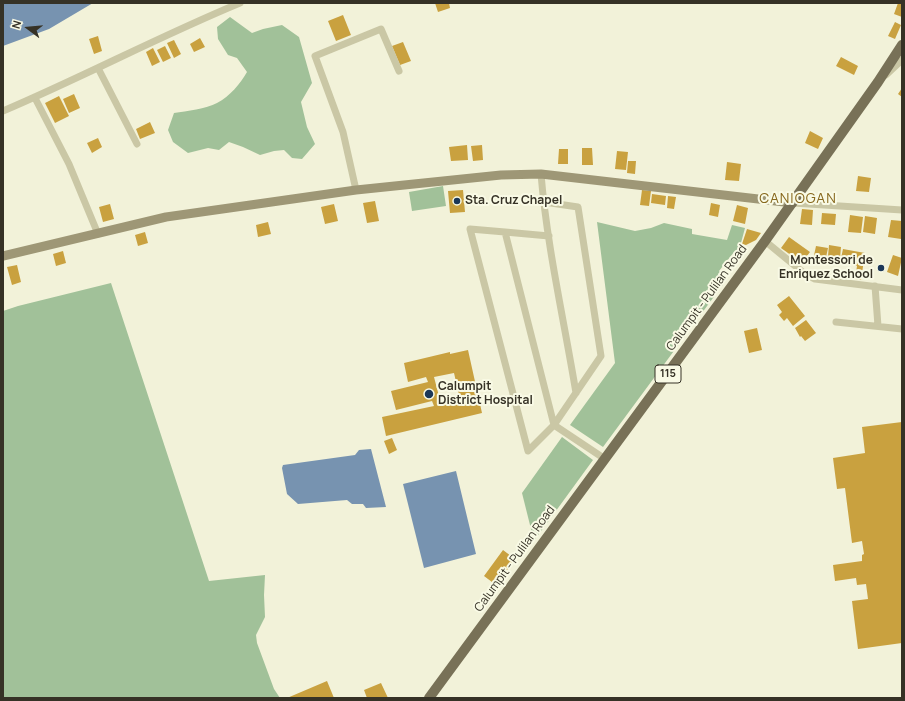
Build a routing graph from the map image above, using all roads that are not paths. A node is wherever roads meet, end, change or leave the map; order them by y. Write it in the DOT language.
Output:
graph roads {
  1 [pos="240,3"];
  2 [pos="902,45"];
  3 [pos="902,60"];
  4 [pos="98,68"];
  5 [pos="399,71"];
  6 [pos="878,82"];
  7 [pos="35,98"];
  8 [pos="3,111"];
  9 [pos="137,144"];
  10 [pos="542,174"];
  11 [pos="356,190"];
  12 [pos="544,202"];
  13 [pos="793,203"];
  14 [pos="902,210"];
  15 [pos="505,232"];
  16 [pos="98,234"];
  17 [pos="549,236"];
  18 [pos="765,241"];
  19 [pos="3,256"];
  20 [pos="875,286"];
  21 [pos="902,290"];
  22 [pos="836,322"];
  23 [pos="878,326"];
  24 [pos="902,329"];
  25 [pos="576,393"];
  26 [pos="554,425"];
  27 [pos="605,459"];
  28 [pos="429,698"];
  1 -- 4 [label="street"];
  2 -- 6 [label="main road, Calumpit - Pulilan Road / 115"];
  3 -- 6 [label="street"];
  4 -- 7 [label="street"];
  4 -- 9 [label="street"];
  5 -- 11 [label="street"];
  6 -- 13 [label="main road, Calumpit - Pulilan Road / 115"];
  7 -- 8 [label="street"];
  7 -- 16 [label="street"];
  10 -- 11 [label="street"];
  10 -- 12 [label="street"];
  10 -- 13 [label="street"];
  11 -- 16 [label="street"];
  12 -- 17 [label="street"];
  12 -- 25 [label="street"];
  13 -- 14 [label="street"];
  13 -- 18 [label="main road, Calumpit - Pulilan Road / 115"];
  15 -- 17 [label="street"];
  15 -- 26 [label="street"];
  15 -- 26 [label="street"];
  16 -- 19 [label="street"];
  17 -- 25 [label="street"];
  18 -- 20 [label="street"];
  18 -- 27 [label="main road, Calumpit - Pulilan Road / 115"];
  20 -- 21 [label="street"];
  20 -- 23 [label="street"];
  22 -- 23 [label="street"];
  23 -- 24 [label="street"];
  25 -- 26 [label="street"];
  26 -- 27 [label="street"];
  27 -- 28 [label="main road, Calumpit - Pulilan Road / 115"];
}
